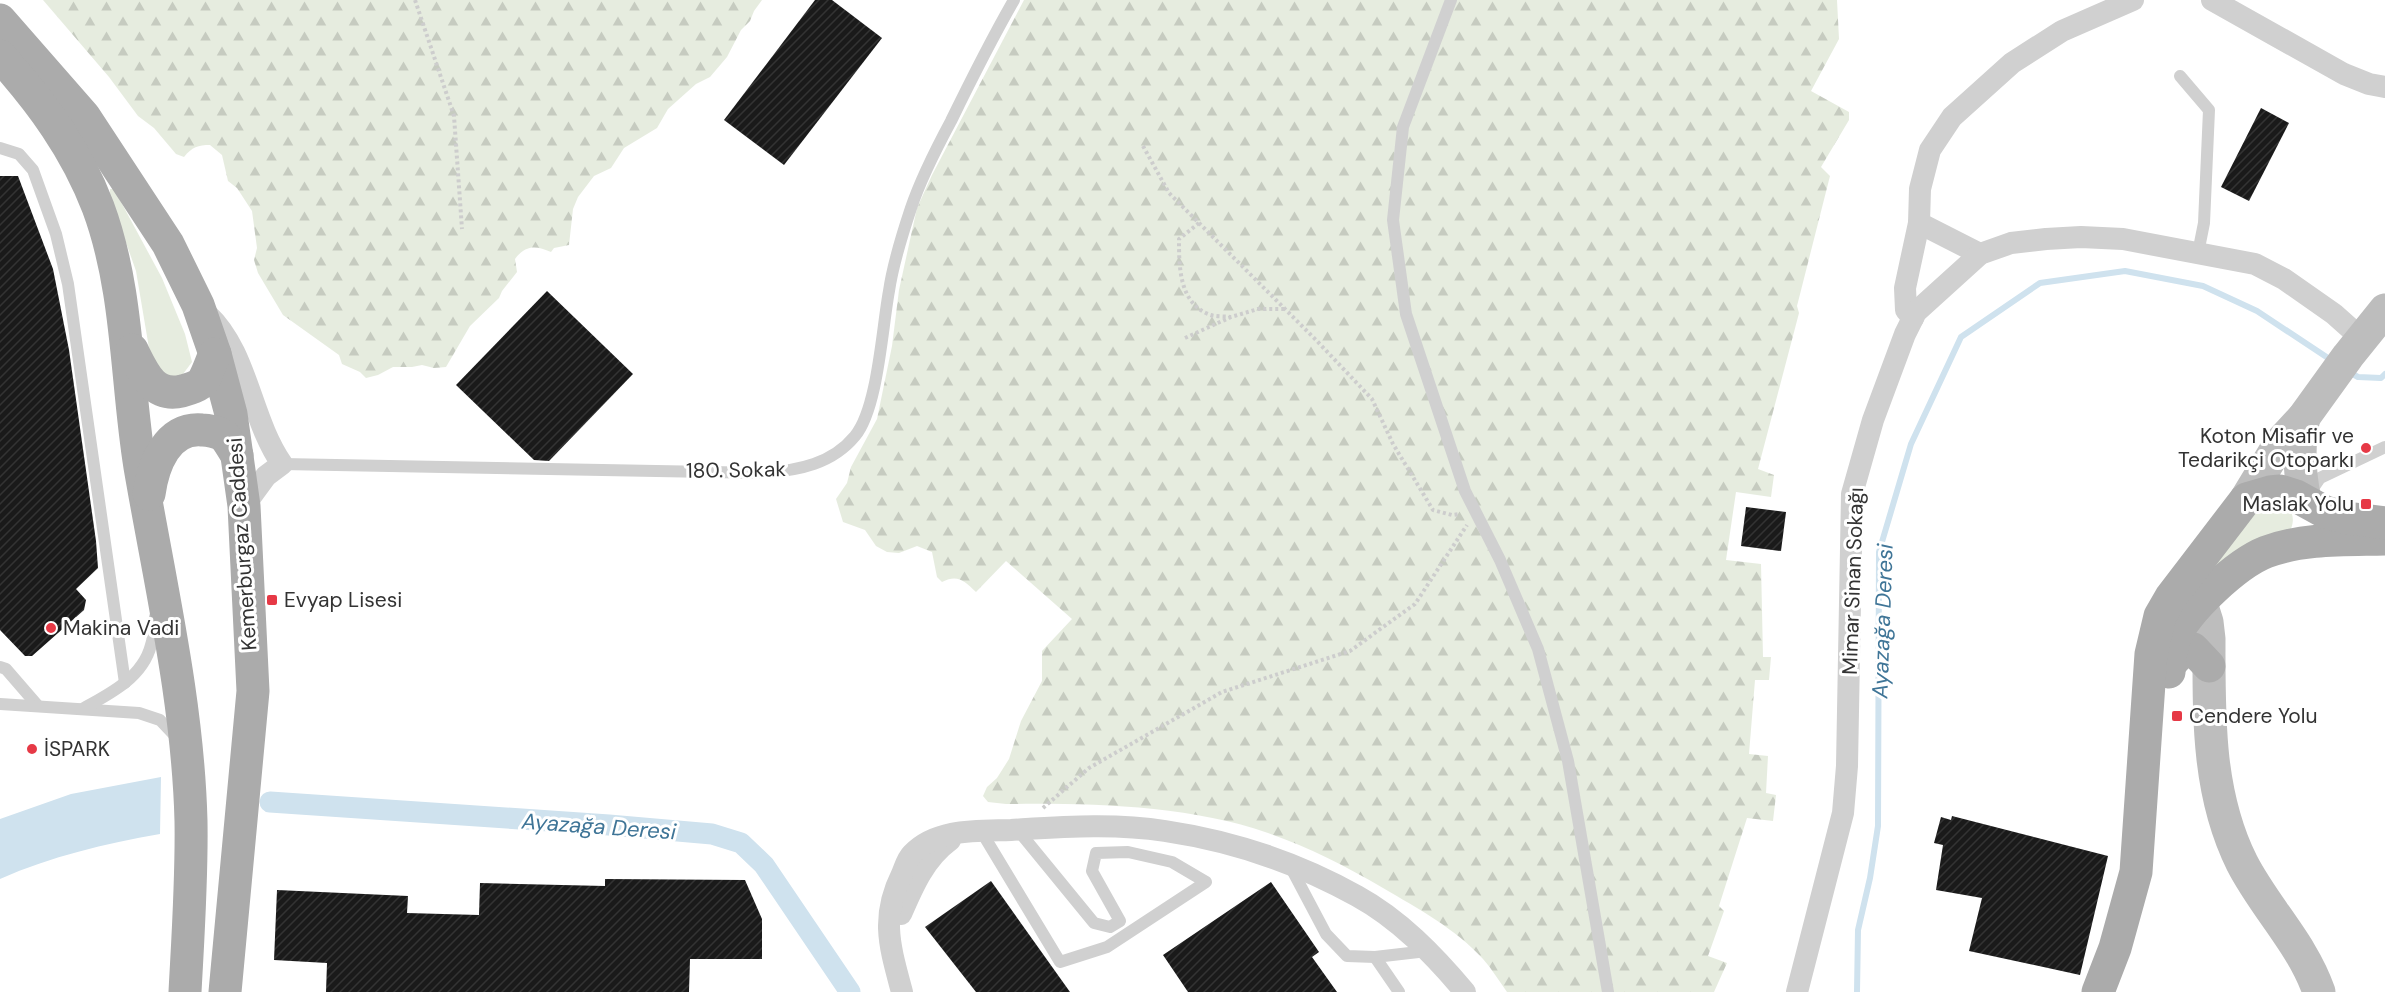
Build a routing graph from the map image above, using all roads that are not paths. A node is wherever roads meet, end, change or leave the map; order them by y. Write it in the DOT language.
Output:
graph roads {
  1 [pos="1014,0"];
  2 [pos="1450,0"];
  3 [pos="2133,0"];
  4 [pos="2212,0"];
  5 [pos="0,20"];
  6 [pos="0,56"];
  7 [pos="2180,76"];
  8 [pos="2385,87"];
  9 [pos="0,148"];
  10 [pos="1919,223"];
  11 [pos="2198,253"];
  12 [pos="1980,254"];
  13 [pos="198,304"];
  14 [pos="2385,310"];
  15 [pos="1913,318"];
  16 [pos="127,341"];
  17 [pos="2355,347"];
  18 [pos="215,354"];
  19 [pos="2304,417"];
  20 [pos="2385,447"];
  21 [pos="237,455"];
  22 [pos="282,464"];
  23 [pos="2246,500"];
  24 [pos="2305,500"];
  25 [pos="148,502"];
  26 [pos="244,506"];
  27 [pos="2385,523"];
  28 [pos="2385,540"];
  29 [pos="2287,546"];
  30 [pos="2240,568"];
  31 [pos="2191,571"];
  32 [pos="160,586"];
  33 [pos="2201,603"];
  34 [pos="2170,664"];
  35 [pos="2209,666"];
  36 [pos="0,667"];
  37 [pos="125,683"];
  38 [pos="0,704"];
  39 [pos="38,706"];
  40 [pos="83,708"];
  41 [pos="186,755"];
  42 [pos="1017,829"];
  43 [pos="971,832"];
  44 [pos="1290,865"];
  45 [pos="1427,951"];
  46 [pos="1375,957"];
  47 [pos="183,988"];
  48 [pos="225,992"];
  49 [pos="902,992"];
  50 [pos="912,992"];
  51 [pos="1399,992"];
  52 [pos="1465,992"];
  53 [pos="1608,992"];
  54 [pos="1797,992"];
  55 [pos="2098,992"];
  56 [pos="2118,992"];
  57 [pos="2319,992"];
  1 -- 22 [label="lane, 180. Sokak"];
  2 -- 53 [label="lane"];
  3 -- 10 [label="street"];
  4 -- 8 [label="street"];
  5 -- 13 [label="main road, Kemerburgaz Caddesi"];
  6 -- 16 [label="main road"];
  7 -- 11 [label="lane"];
  9 -- 37 [label="lane"];
  10 -- 12 [label="street"];
  10 -- 15 [label="street"];
  11 -- 12 [label="street, Mimar Sinan Sokağı"];
  11 -- 17 [label="street, Mimar Sinan Sokağı"];
  12 -- 15 [label="street, Mimar Sinan Sokağı"];
  13 -- 18 [label="main road, Kemerburgaz Caddesi"];
  13 -- 22 [label="street"];
  14 -- 17 [label="street"];
  15 -- 54 [label="street, Mimar Sinan Sokağı"];
  16 -- 18 [label="main road"];
  16 -- 25 [label="main road"];
  17 -- 19 [label="street"];
  18 -- 21 [label="main road, Kemerburgaz Caddesi"];
  19 -- 23 [label="street"];
  19 -- 24 [label="street"];
  20 -- 24 [label="lane"];
  21 -- 25 [label="main road"];
  21 -- 26 [label="main road, Kemerburgaz Caddesi"];
  22 -- 26 [label="street"];
  23 -- 24 [label="main road"];
  23 -- 31 [label="main road"];
  24 -- 27 [label="main road"];
  24 -- 29 [label="main road"];
  25 -- 32 [label="main road"];
  26 -- 48 [label="main road, Kemerburgaz Caddesi"];
  28 -- 29 [label="main road"];
  29 -- 30 [label="main road"];
  30 -- 33 [label="main road"];
  30 -- 35 [label="street"];
  31 -- 33 [label="main road"];
  31 -- 55 [label="main road"];
  32 -- 37 [label="lane"];
  32 -- 41 [label="main road"];
  33 -- 34 [label="main road"];
  33 -- 35 [label="street"];
  34 -- 35 [label="main road"];
  34 -- 56 [label="main road"];
  35 -- 57 [label="street"];
  36 -- 39 [label="lane"];
  37 -- 40 [label="lane"];
  38 -- 39 [label="lane"];
  39 -- 40 [label="lane"];
  40 -- 41 [label="lane"];
  41 -- 47 [label="main road"];
  42 -- 43 [label="street"];
  42 -- 43 [label="lane"];
  42 -- 44 [label="street"];
  43 -- 49 [label="street"];
  43 -- 50 [label="street"];
  44 -- 45 [label="street"];
  44 -- 46 [label="lane"];
  45 -- 46 [label="lane"];
  45 -- 52 [label="street"];
  46 -- 51 [label="lane"];
}
